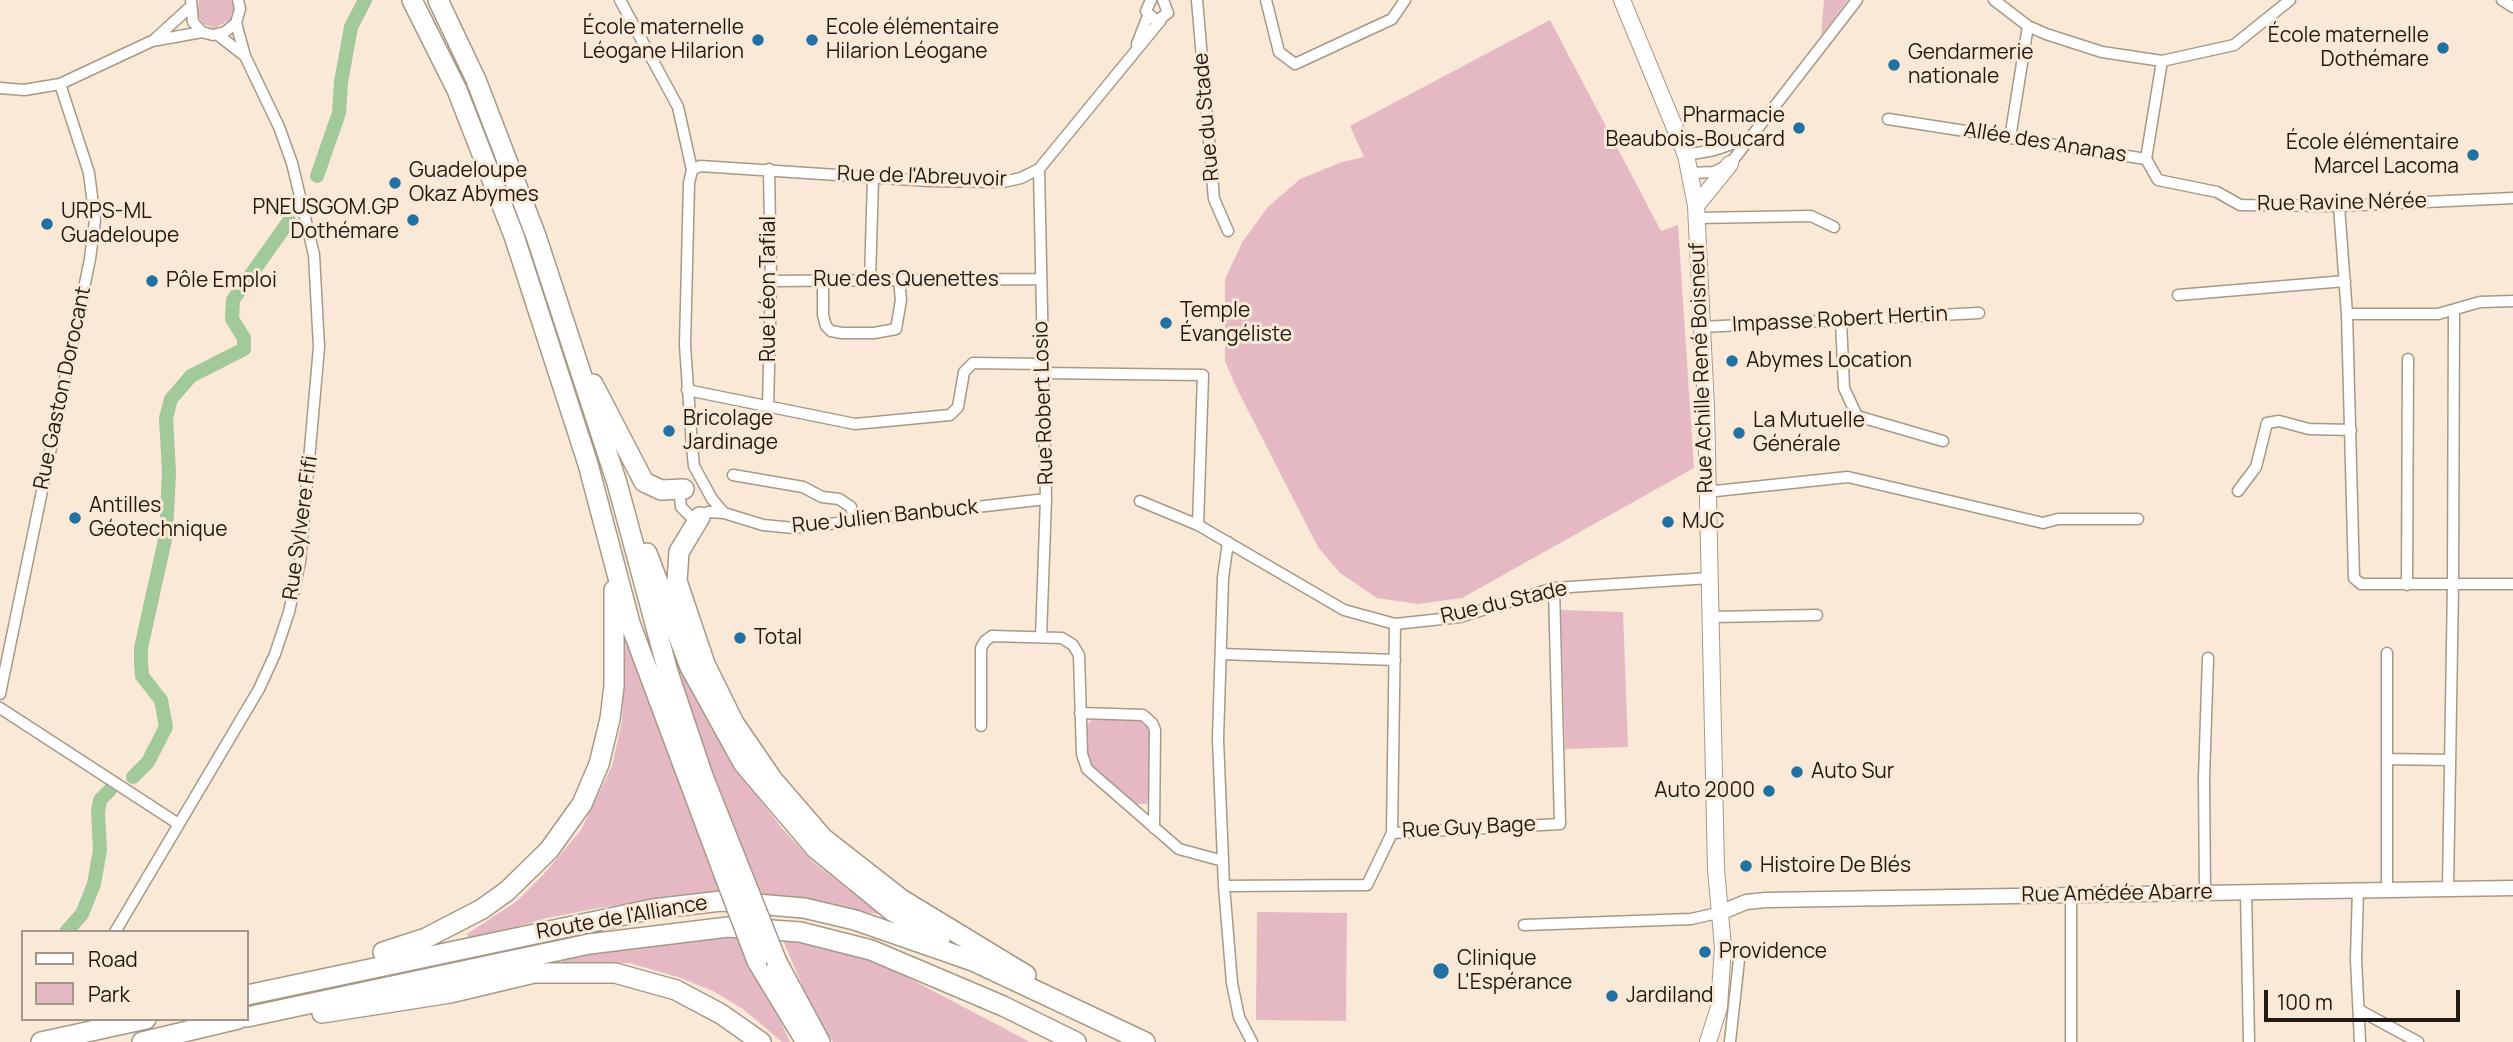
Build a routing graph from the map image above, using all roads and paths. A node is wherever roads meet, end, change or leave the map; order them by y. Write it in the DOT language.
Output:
graph roads {
  1 [pos="238,0"];
  2 [pos="412,0"];
  3 [pos="438,0"];
  4 [pos="620,0"];
  5 [pos="1135,0"];
  6 [pos="1151,0"];
  7 [pos="1197,0"];
  8 [pos="1266,0"];
  9 [pos="1405,0"];
  10 [pos="1622,0"];
  11 [pos="1633,0"];
  12 [pos="1857,0"];
  13 [pos="1994,0"];
  14 [pos="2290,0"];
  15 [pos="2502,0"];
  16 [pos="1169,3"];
  17 [pos="190,4"];
  18 [pos="2513,7"];
  19 [pos="1147,14"];
  20 [pos="1630,18"];
  21 [pos="1161,20"];
  22 [pos="236,23"];
  23 [pos="2028,26"];
  24 [pos="202,32"];
  25 [pos="218,35"];
  26 [pos="152,41"];
  27 [pos="1134,50"];
  28 [pos="245,56"];
  29 [pos="2162,61"];
  30 [pos="60,84"];
  31 [pos="0,88"];
  32 [pos="1888,119"];
  33 [pos="1750,138"];
  34 [pos="2010,138"];
  35 [pos="1686,155"];
  36 [pos="2146,159"];
  37 [pos="1730,164"];
  38 [pos="769,169"];
  39 [pos="1039,169"];
  40 [pos="692,170"];
  41 [pos="1692,173"];
  42 [pos="873,178"];
  43 [pos="2513,198"];
  44 [pos="2339,206"];
  45 [pos="1697,212"];
  46 [pos="1834,227"];
  47 [pos="1227,231"];
  48 [pos="1041,279"];
  49 [pos="870,280"];
  50 [pos="771,281"];
  51 [pos="823,281"];
  52 [pos="900,281"];
  53 [pos="2345,281"];
  54 [pos="2178,295"];
  55 [pos="557,298"];
  56 [pos="2513,301"];
  57 [pos="2454,310"];
  58 [pos="1979,313"];
  59 [pos="2347,314"];
  60 [pos="1841,320"];
  61 [pos="1702,327"];
  62 [pos="2408,359"];
  63 [pos="1042,369"];
  64 [pos="585,370"];
  65 [pos="687,390"];
  66 [pos="768,408"];
  67 [pos="2351,430"];
  68 [pos="1943,441"];
  69 [pos="694,466"];
  70 [pos="733,475"];
  71 [pos="706,487"];
  72 [pos="686,488"];
  73 [pos="2238,491"];
  74 [pos="1706,492"];
  75 [pos="712,499"];
  76 [pos="1046,499"];
  77 [pos="1140,501"];
  78 [pos="724,513"];
  79 [pos="704,514"];
  80 [pos="2138,519"];
  81 [pos="855,522"];
  82 [pos="1198,525"];
  83 [pos="1228,542"];
  84 [pos="613,568"];
  85 [pos="1710,578"];
  86 [pos="2453,583"];
  87 [pos="2513,584"];
  88 [pos="2407,585"];
  89 [pos="1554,588"];
  90 [pos="1817,615"];
  91 [pos="1712,617"];
  92 [pos="1395,624"];
  93 [pos="1041,637"];
  94 [pos="2387,653"];
  95 [pos="1221,654"];
  96 [pos="2208,658"];
  97 [pos="1395,660"];
  98 [pos="0,694"];
  99 [pos="0,708"];
  100 [pos="1080,713"];
  101 [pos="981,726"];
  102 [pos="2387,759"];
  103 [pos="2450,760"];
  104 [pos="177,823"];
  105 [pos="1154,828"];
  106 [pos="1392,833"];
  107 [pos="1223,861"];
  108 [pos="731,869"];
  109 [pos="1224,886"];
  110 [pos="2448,888"];
  111 [pos="2513,888"];
  112 [pos="2357,890"];
  113 [pos="2387,890"];
  114 [pos="2246,892"];
  115 [pos="2205,893"];
  116 [pos="2071,895"];
  117 [pos="1722,912"];
  118 [pos="1524,925"];
  119 [pos="116,930"];
  120 [pos="1739,960"];
  121 [pos="757,961"];
  122 [pos="973,961"];
  123 [pos="249,994"];
  124 [pos="1058,999"];
  125 [pos="1003,1006"];
  126 [pos="2359,1010"];
  127 [pos="248,1017"];
  128 [pos="248,1018"];
  129 [pos="137,1021"];
  130 [pos="232,1021"];
  131 [pos="40,1042"];
  132 [pos="142,1042"];
  133 [pos="761,1042"];
  134 [pos="793,1042"];
  135 [pos="806,1042"];
  136 [pos="820,1042"];
  137 [pos="1044,1042"];
  138 [pos="1076,1042"];
  139 [pos="1145,1042"];
  140 [pos="1252,1042"];
  141 [pos="1708,1042"];
  142 [pos="1730,1042"];
  143 [pos="2071,1042"];
  144 [pos="2249,1042"];
  145 [pos="2360,1042"];
  146 [pos="2418,1042"];
  1 -- 22 [label="street"];
  2 -- 84 [label="highway"];
  3 -- 55 [label="highway"];
  4 -- 40 [label="street"];
  5 -- 19 [label="street"];
  6 -- 19 [label="street"];
  7 -- 47 [label="street, Rue du Stade"];
  8 -- 9 [label="street"];
  10 -- 20 [label="main road, Rue Achille René Boisneuf"];
  11 -- 20 [label="street"];
  12 -- 33 [label="street"];
  13 -- 23 [label="street"];
  14 -- 29 [label="street"];
  15 -- 18 [label="street"];
  16 -- 21 [label="street"];
  17 -- 24 [label="street"];
  17 -- 26 [label="street"];
  19 -- 21 [label="street"];
  19 -- 27 [label="street"];
  20 -- 35 [label="main road, Rue Achille René Boisneuf"];
  21 -- 27 [label="street"];
  22 -- 25 [label="street"];
  22 -- 28 [label="street, Rue Sylvere Fifi"];
  23 -- 29 [label="street"];
  23 -- 34 [label="street"];
  24 -- 25 [label="street"];
  24 -- 26 [label="street"];
  25 -- 28 [label="street, Rue Sylvere Fifi"];
  26 -- 30 [label="street"];
  27 -- 39 [label="street, Rue de l'Abreuvoir"];
  28 -- 104 [label="street, Rue Sylvere Fifi"];
  29 -- 36 [label="street, Allée des Ananas"];
  30 -- 31 [label="street"];
  30 -- 98 [label="street, Rue Gaston Dorocant"];
  32 -- 34 [label="street, Allée des Ananas"];
  33 -- 35 [label="street"];
  33 -- 37 [label="street"];
  34 -- 36 [label="street, Allée des Ananas"];
  35 -- 41 [label="main road, Rue Achille René Boisneuf"];
  36 -- 44 [label="street, Rue Ravine Nérée"];
  37 -- 41 [label="street"];
  37 -- 45 [label="main road"];
  38 -- 40 [label="street, Rue de l'Abreuvoir"];
  38 -- 42 [label="street, Rue de l'Abreuvoir"];
  38 -- 50 [label="street, Rue Léon Tafial"];
  39 -- 42 [label="street, Rue de l'Abreuvoir"];
  39 -- 48 [label="street, Rue Robert Losio"];
  40 -- 65 [label="street"];
  41 -- 45 [label="main road, Rue Achille René Boisneuf"];
  42 -- 49 [label="street"];
  43 -- 44 [label="street, Rue Ravine Nérée"];
  44 -- 53 [label="street"];
  45 -- 46 [label="street"];
  45 -- 61 [label="main road, Rue Achille René Boisneuf"];
  48 -- 52 [label="street, Rue des Quenettes"];
  48 -- 63 [label="street, Rue Robert Losio"];
  49 -- 51 [label="street, Rue des Quenettes"];
  49 -- 52 [label="street, Rue des Quenettes"];
  50 -- 51 [label="street, Rue des Quenettes"];
  50 -- 66 [label="street, Rue Léon Tafial"];
  51 -- 52 [label="street"];
  53 -- 54 [label="street"];
  53 -- 59 [label="street"];
  55 -- 64 [label="highway"];
  55 -- 108 [label="highway"];
  56 -- 57 [label="street"];
  57 -- 59 [label="street"];
  57 -- 86 [label="street"];
  58 -- 60 [label="street, Impasse Robert Hertin"];
  59 -- 67 [label="street"];
  60 -- 61 [label="street, Impasse Robert Hertin"];
  60 -- 68 [label="street"];
  61 -- 74 [label="main road, Rue Achille René Boisneuf"];
  62 -- 88 [label="street"];
  63 -- 66 [label="street"];
  63 -- 76 [label="street, Rue Robert Losio"];
  63 -- 82 [label="street"];
  64 -- 72 [label="highway"];
  64 -- 122 [label="highway"];
  65 -- 66 [label="street"];
  65 -- 69 [label="street"];
  67 -- 73 [label="street"];
  67 -- 88 [label="street"];
  69 -- 71 [label="street"];
  69 -- 72 [label="street"];
  70 -- 81 [label="street"];
  71 -- 72 [label="street"];
  71 -- 75 [label="street"];
  72 -- 79 [label="street"];
  74 -- 80 [label="street"];
  74 -- 85 [label="main road, Rue Achille René Boisneuf"];
  75 -- 78 [label="street"];
  75 -- 79 [label="street"];
  76 -- 81 [label="street, Rue Julien Banbuck"];
  76 -- 93 [label="street, Rue Robert Losio"];
  77 -- 82 [label="street, Rue du Stade"];
  78 -- 79 [label="street, Rue Julien Banbuck"];
  78 -- 81 [label="street, Rue Julien Banbuck"];
  79 -- 124 [label="highway"];
  82 -- 83 [label="street, Rue du Stade"];
  83 -- 92 [label="street, Rue du Stade"];
  83 -- 95 [label="street"];
  84 -- 108 [label="highway"];
  84 -- 123 [label="highway"];
  85 -- 89 [label="street, Rue du Stade"];
  85 -- 91 [label="main road, Rue Achille René Boisneuf"];
  86 -- 87 [label="street"];
  86 -- 88 [label="street"];
  86 -- 103 [label="street"];
  89 -- 92 [label="street, Rue du Stade"];
  89 -- 106 [label="street, Rue Guy Bage"];
  90 -- 91 [label="street"];
  91 -- 117 [label="main road, Rue Achille René Boisneuf"];
  92 -- 97 [label="street, Rue Guy Bage"];
  93 -- 100 [label="street"];
  93 -- 101 [label="street"];
  94 -- 102 [label="street"];
  95 -- 97 [label="street"];
  95 -- 107 [label="street"];
  96 -- 115 [label="street"];
  97 -- 106 [label="street, Rue Guy Bage"];
  99 -- 104 [label="street"];
  100 -- 105 [label="street"];
  100 -- 105 [label="street"];
  102 -- 103 [label="street"];
  102 -- 113 [label="street"];
  103 -- 110 [label="street"];
  104 -- 119 [label="street, Rue Sylvere Fifi"];
  105 -- 107 [label="street"];
  106 -- 109 [label="street"];
  107 -- 109 [label="street"];
  108 -- 121 [label="highway, bridge"];
  108 -- 136 [label="highway, bridge"];
  109 -- 140 [label="street"];
  110 -- 111 [label="street, Rue Amédée Abarre"];
  110 -- 113 [label="street, Rue Amédée Abarre"];
  112 -- 113 [label="street, Rue Amédée Abarre"];
  112 -- 114 [label="street, Rue Amédée Abarre"];
  112 -- 126 [label="street"];
  114 -- 115 [label="street, Rue Amédée Abarre"];
  114 -- 144 [label="street"];
  115 -- 116 [label="street, Rue Amédée Abarre"];
  116 -- 117 [label="street, Rue Amédée Abarre"];
  116 -- 143 [label="street"];
  117 -- 118 [label="street"];
  117 -- 141 [label="main road, Rue Achille René Boisneuf"];
  120 -- 142 [label="street"];
  121 -- 134 [label="highway"];
  121 -- 135 [label="highway"];
  122 -- 123 [label="highway, Route de l'Alliance"];
  122 -- 124 [label="highway, Route de l'Alliance"];
  124 -- 139 [label="highway, Route de l'Alliance"];
  125 -- 127 [label="highway, Route de l'Alliance"];
  125 -- 137 [label="highway"];
  125 -- 138 [label="highway, Route de l'Alliance"];
  126 -- 145 [label="street"];
  126 -- 146 [label="street"];
  128 -- 133 [label="highway"];
  129 -- 131 [label="highway"];
  130 -- 132 [label="highway, Route de l'Alliance"];
}
